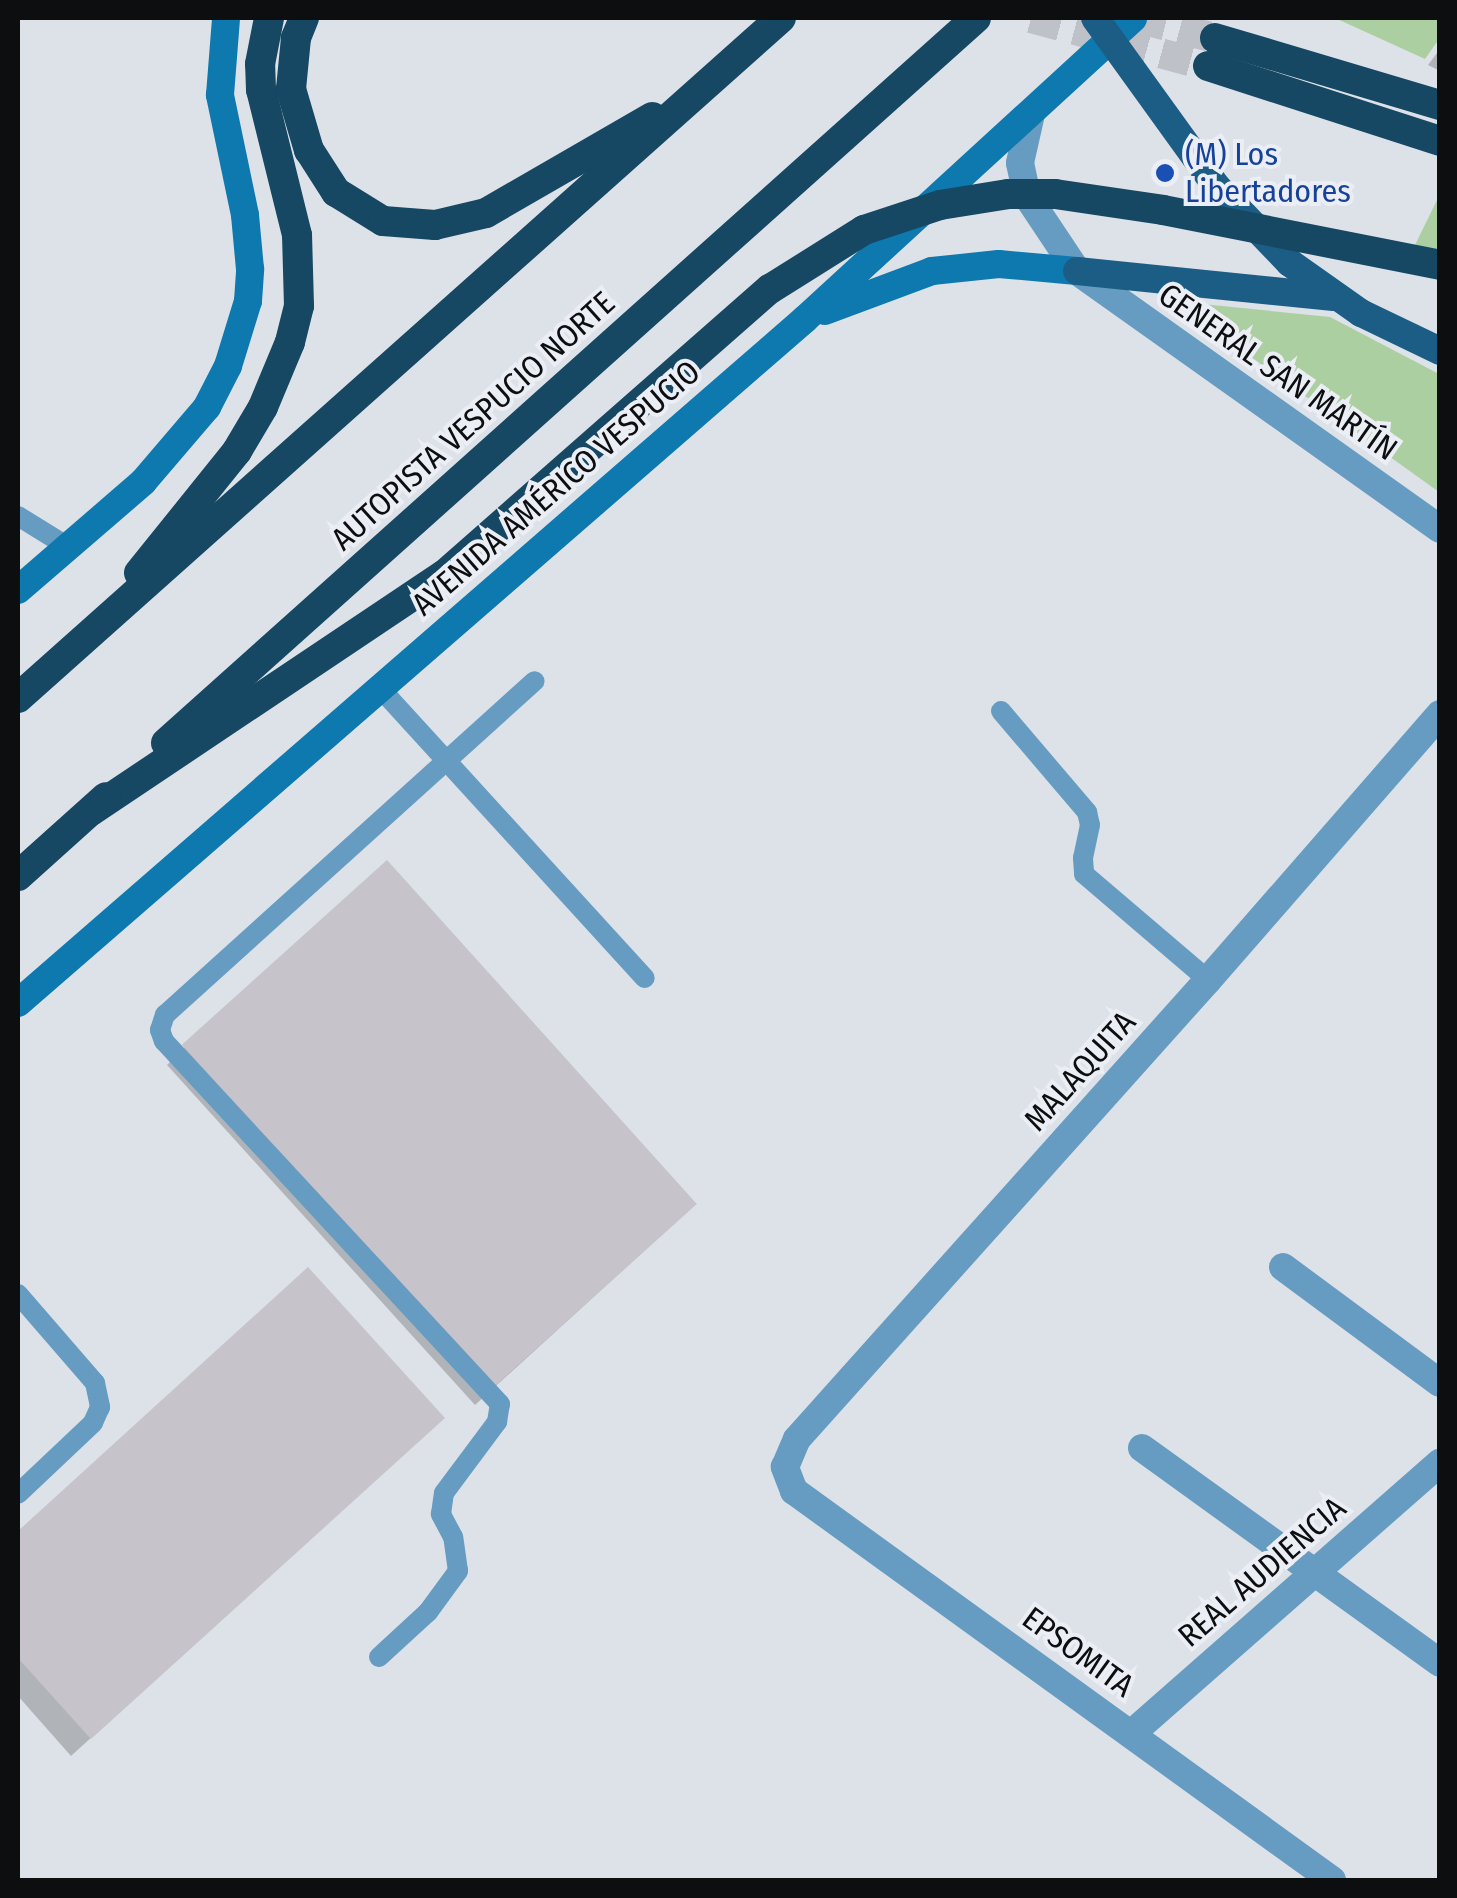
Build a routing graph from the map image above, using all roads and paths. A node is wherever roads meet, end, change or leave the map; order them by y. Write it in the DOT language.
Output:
graph roads {
  1 [pos="226,18"];
  2 [pos="269,18"];
  3 [pos="304,18"];
  4 [pos="781,18"];
  5 [pos="976,18"];
  6 [pos="1133,18"];
  7 [pos="1102,28"];
  8 [pos="713,80"];
  9 [pos="1440,105"];
  10 [pos="1031,114"];
  11 [pos="1440,141"];
  12 [pos="1440,266"];
  13 [pos="1077,271"];
  14 [pos="1336,297"];
  15 [pos="805,320"];
  16 [pos="1440,351"];
  17 [pos="18,516"];
  18 [pos="1440,530"];
  19 [pos="68,548"];
  20 [pos="18,590"];
  21 [pos="105,620"];
  22 [pos="534,681"];
  23 [pos="379,687"];
  24 [pos="18,698"];
  25 [pos="1000,711"];
  26 [pos="1440,714"];
  27 [pos="444,762"];
  28 [pos="91,811"];
  29 [pos="18,876"];
  30 [pos="645,978"];
  31 [pos="1208,980"];
  32 [pos="18,1003"];
  33 [pos="1283,1267"];
  34 [pos="18,1294"];
  35 [pos="1440,1383"];
  36 [pos="1142,1448"];
  37 [pos="1440,1463"];
  38 [pos="786,1478"];
  39 [pos="18,1494"];
  40 [pos="1315,1572"];
  41 [pos="379,1657"];
  42 [pos="1440,1663"];
  43 [pos="1131,1734"];
  44 [pos="1332,1880"];
  1 -- 19 [label="main road"];
  2 -- 21 [label="highway"];
  3 -- 8 [label="highway"];
  4 -- 8 [label="highway"];
  5 -- 28 [label="highway, AUTOPISTA VESPUCIO NORTE"];
  6 -- 7 [label="main road, AVENIDA AMÉRICO VESPUCIO"];
  7 -- 10 [label="main road, AVENIDA AMÉRICO VESPUCIO"];
  7 -- 14 [label="main road"];
  8 -- 21 [label="highway"];
  9 -- 11 [label="highway"];
  10 -- 13 [label="street, GENERAL SAN MARTÍN"];
  10 -- 15 [label="main road, AVENIDA AMÉRICO VESPUCIO"];
  12 -- 28 [label="highway"];
  13 -- 14 [label="main road"];
  13 -- 15 [label="main road"];
  13 -- 18 [label="street, GENERAL SAN MARTÍN"];
  14 -- 16 [label="main road"];
  15 -- 23 [label="main road, AVENIDA AMÉRICO VESPUCIO"];
  17 -- 19 [label="lane"];
  19 -- 20 [label="main road"];
  21 -- 24 [label="highway"];
  22 -- 27 [label="lane"];
  23 -- 27 [label="lane"];
  23 -- 32 [label="main road, AVENIDA AMÉRICO VESPUCIO"];
  25 -- 31 [label="lane"];
  26 -- 31 [label="street, MALAQUITA"];
  27 -- 30 [label="lane"];
  27 -- 41 [label="lane"];
  28 -- 29 [label="highway, AUTOPISTA VESPUCIO NORTE"];
  31 -- 38 [label="street, MALAQUITA"];
  33 -- 35 [label="street"];
  34 -- 39 [label="lane"];
  36 -- 40 [label="street"];
  37 -- 40 [label="street, REAL AUDIENCIA"];
  38 -- 43 [label="street, EPSOMITA"];
  40 -- 42 [label="street"];
  40 -- 43 [label="street, REAL AUDIENCIA"];
  43 -- 44 [label="street, EPSOMITA"];
}
